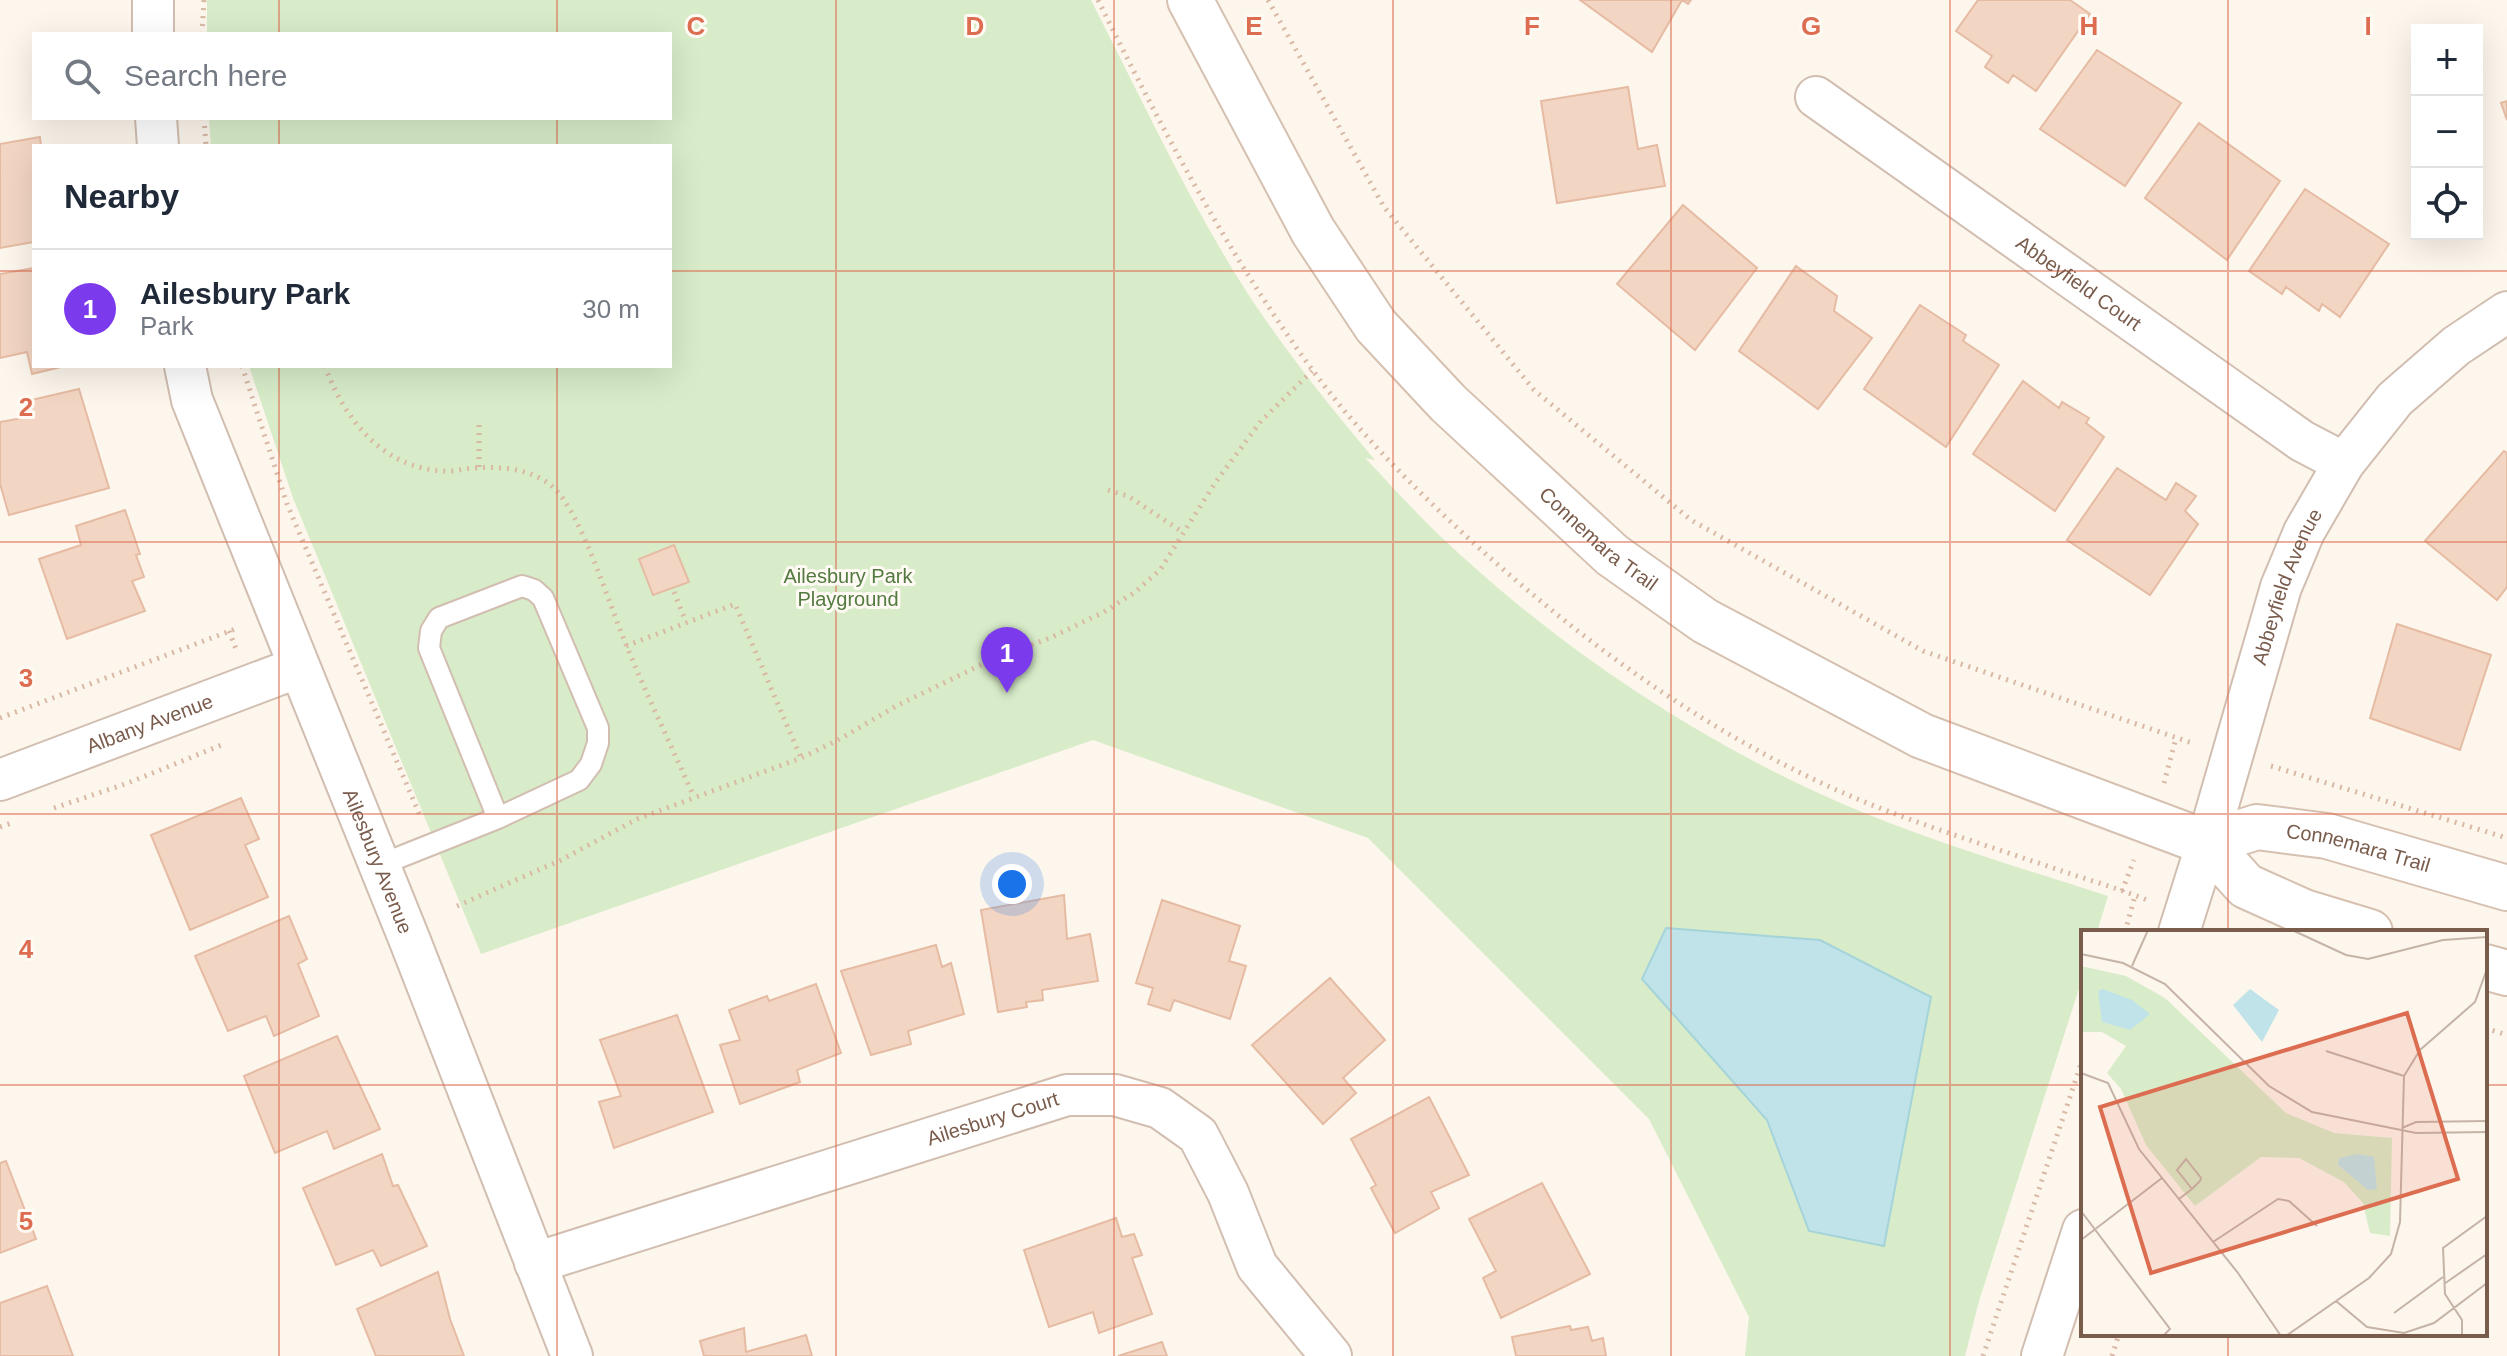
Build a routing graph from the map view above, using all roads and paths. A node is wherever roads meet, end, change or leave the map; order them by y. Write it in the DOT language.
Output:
graph roads {
  1 [pos="153,0"];
  2 [pos="204,0"];
  3 [pos="1190,0"];
  4 [pos="1268,0"];
  5 [pos="153,32"];
  6 [pos="202,32"];
  7 [pos="1816,97"];
  8 [pos="156,120"];
  9 [pos="204,120"];
  10 [pos="158,144"];
  11 [pos="206,144"];
  12 [pos="2507,312"];
  13 [pos="185,368"];
  14 [pos="243,368"];
  15 [pos="326,368"];
  16 [pos="1312,371"];
  17 [pos="479,423"];
  18 [pos="2344,463"];
  19 [pos="479,467"];
  20 [pos="1108,490"];
  21 [pos="1184,533"];
  22 [pos="674,592"];
  23 [pos="326,595"];
  24 [pos="278,615"];
  25 [pos="686,622"];
  26 [pos="626,646"];
  27 [pos="299,667"];
  28 [pos="0,718"];
  29 [pos="232,741"];
  30 [pos="2233,754"];
  31 [pos="801,758"];
  32 [pos="0,780"];
  33 [pos="694,797"];
  34 [pos="40,812"];
  35 [pos="27,817"];
  36 [pos="498,818"];
  37 [pos="0,827"];
  38 [pos="2507,838"];
  39 [pos="2207,843"];
  40 [pos="432,845"];
  41 [pos="380,865"];
  42 [pos="2507,888"];
  43 [pos="2135,896"];
  44 [pos="457,906"];
  45 [pos="2126,930"];
  46 [pos="2180,930"];
  47 [pos="2363,930"];
  48 [pos="2487,968"];
  49 [pos="2507,973"];
  50 [pos="2487,1029"];
  51 [pos="2507,1035"];
  52 [pos="2081,1064"];
  53 [pos="2081,1236"];
  54 [pos="535,1263"];
  55 [pos="2118,1336"];
  56 [pos="572,1356"];
  57 [pos="1331,1356"];
  58 [pos="1983,1356"];
  59 [pos="2042,1356"];
  60 [pos="2112,1356"];
  1 -- 5 [label="street"];
  2 -- 6 [label="path"];
  3 -- 39 [label="street, Connemara Trail"];
  4 -- 30 [label="path"];
  7 -- 18 [label="street, Abbeyfield Court"];
  8 -- 10 [label="street"];
  9 -- 11 [label="path"];
  12 -- 18 [label="street, Abbeyfield Avenue"];
  13 -- 24 [label="street, Ailesbury Avenue"];
  14 -- 23 [label="path"];
  15 -- 19 [label="path"];
  16 -- 21 [label="path"];
  17 -- 19 [label="path"];
  18 -- 30 [label="street, Abbeyfield Avenue"];
  19 -- 26 [label="path"];
  20 -- 21 [label="path"];
  21 -- 31 [label="path"];
  22 -- 25 [label="path"];
  23 -- 24 [label="path"];
  23 -- 40 [label="path"];
  24 -- 27 [label="street, Ailesbury Avenue"];
  24 -- 28 [label="path"];
  25 -- 26 [label="path"];
  25 -- 31 [label="path"];
  26 -- 33 [label="path"];
  27 -- 32 [label="street, Albany Avenue"];
  27 -- 41 [label="street, Ailesbury Avenue"];
  29 -- 34 [label="path"];
  30 -- 38 [label="path"];
  30 -- 39 [label="street, Abbeyfield Avenue"];
  31 -- 33 [label="path"];
  33 -- 44 [label="path"];
  35 -- 37 [label="path"];
  36 -- 36 [label="lane"];
  36 -- 40 [label="lane"];
  39 -- 42 [label="street, Connemara Trail"];
  39 -- 46 [label="street, Abbeyfield Avenue"];
  39 -- 47 [label="street, Connemara Trail"];
  40 -- 41 [label="lane"];
  41 -- 54 [label="street, Ailesbury Avenue"];
  43 -- 45 [label="path"];
  48 -- 49 [label="street"];
  50 -- 51 [label="path"];
  52 -- 58 [label="path"];
  53 -- 59 [label="street"];
  54 -- 56 [label="street, Ailesbury Avenue"];
  54 -- 57 [label="street, Ailesbury Court"];
  55 -- 60 [label="path"];
}
